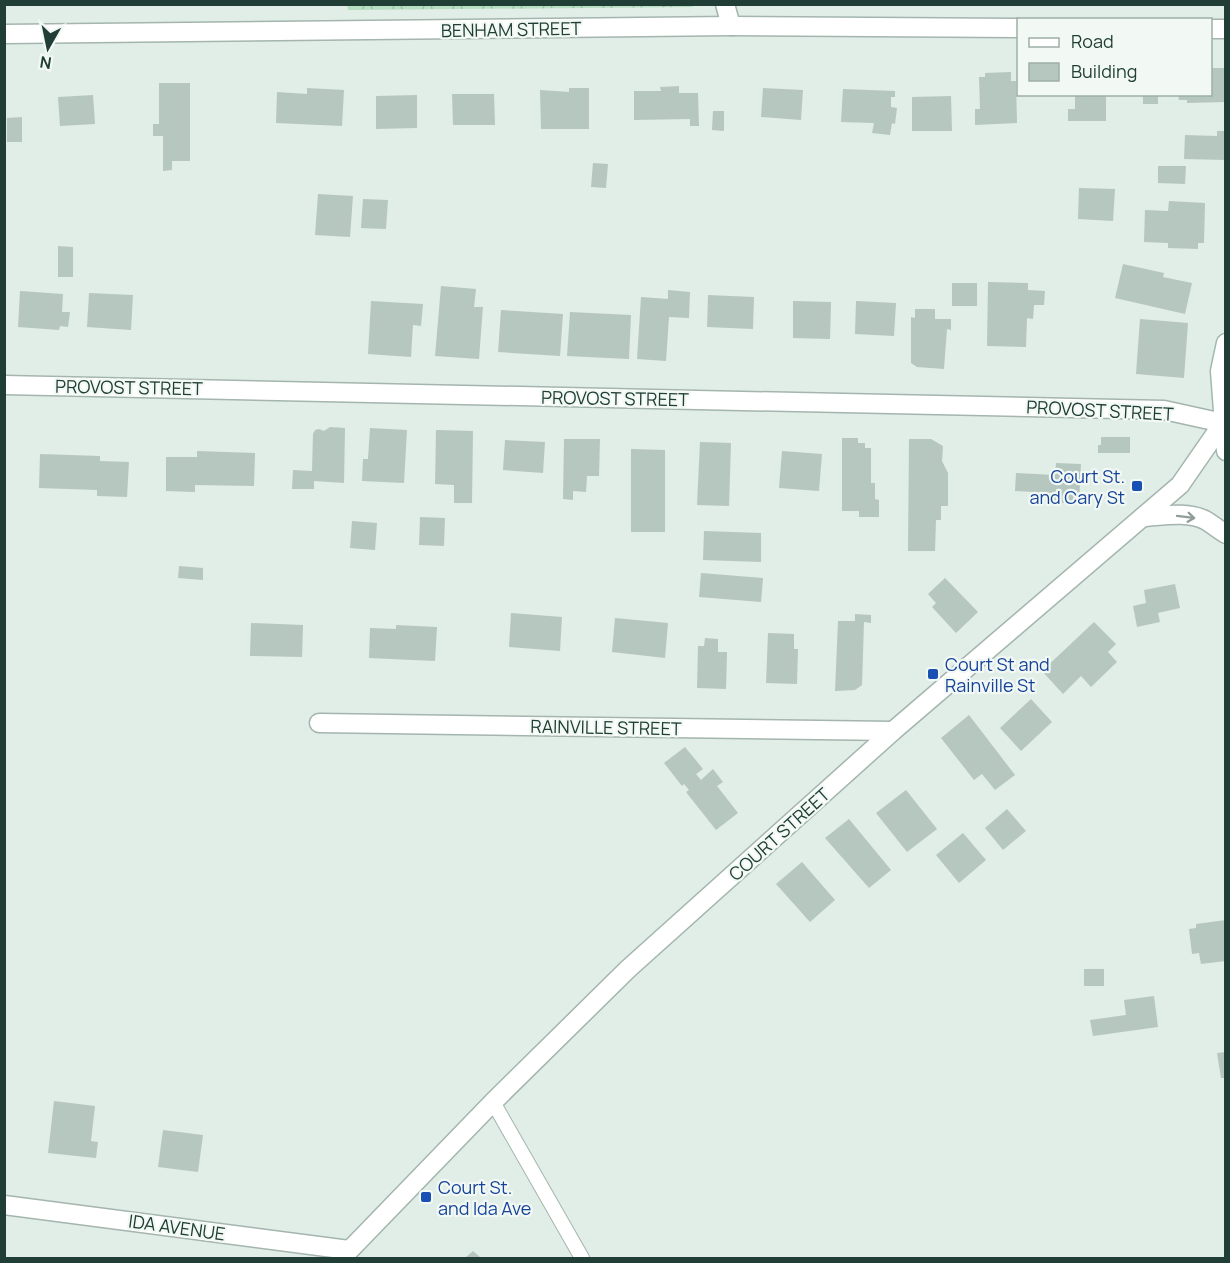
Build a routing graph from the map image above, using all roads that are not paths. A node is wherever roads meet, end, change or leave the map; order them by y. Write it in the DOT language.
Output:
graph roads {
  1 [pos="725,4"];
  2 [pos="731,26"];
  3 [pos="1017,28"];
  4 [pos="4,34"];
  5 [pos="1226,343"];
  6 [pos="4,385"];
  7 [pos="1224,423"];
  8 [pos="1226,451"];
  9 [pos="1143,517"];
  10 [pos="1226,534"];
  11 [pos="319,723"];
  12 [pos="893,731"];
  13 [pos="493,1102"];
  14 [pos="4,1205"];
  15 [pos="345,1254"];
  16 [pos="582,1258"];
  1 -- 2 [label="street"];
  2 -- 3 [label="street, BENHAM STREET"];
  2 -- 4 [label="street, BENHAM STREET"];
  5 -- 7 [label="street"];
  6 -- 7 [label="street, PROVOST STREET"];
  7 -- 8 [label="street"];
  7 -- 9 [label="street, COURT STREET"];
  9 -- 10 [label="street, one-way"];
  9 -- 12 [label="street, COURT STREET"];
  11 -- 12 [label="street, RAINVILLE STREET"];
  12 -- 13 [label="street, COURT STREET"];
  13 -- 15 [label="street, COURT STREET"];
  13 -- 16 [label="lane"];
  14 -- 15 [label="street, IDA AVENUE"];
}
